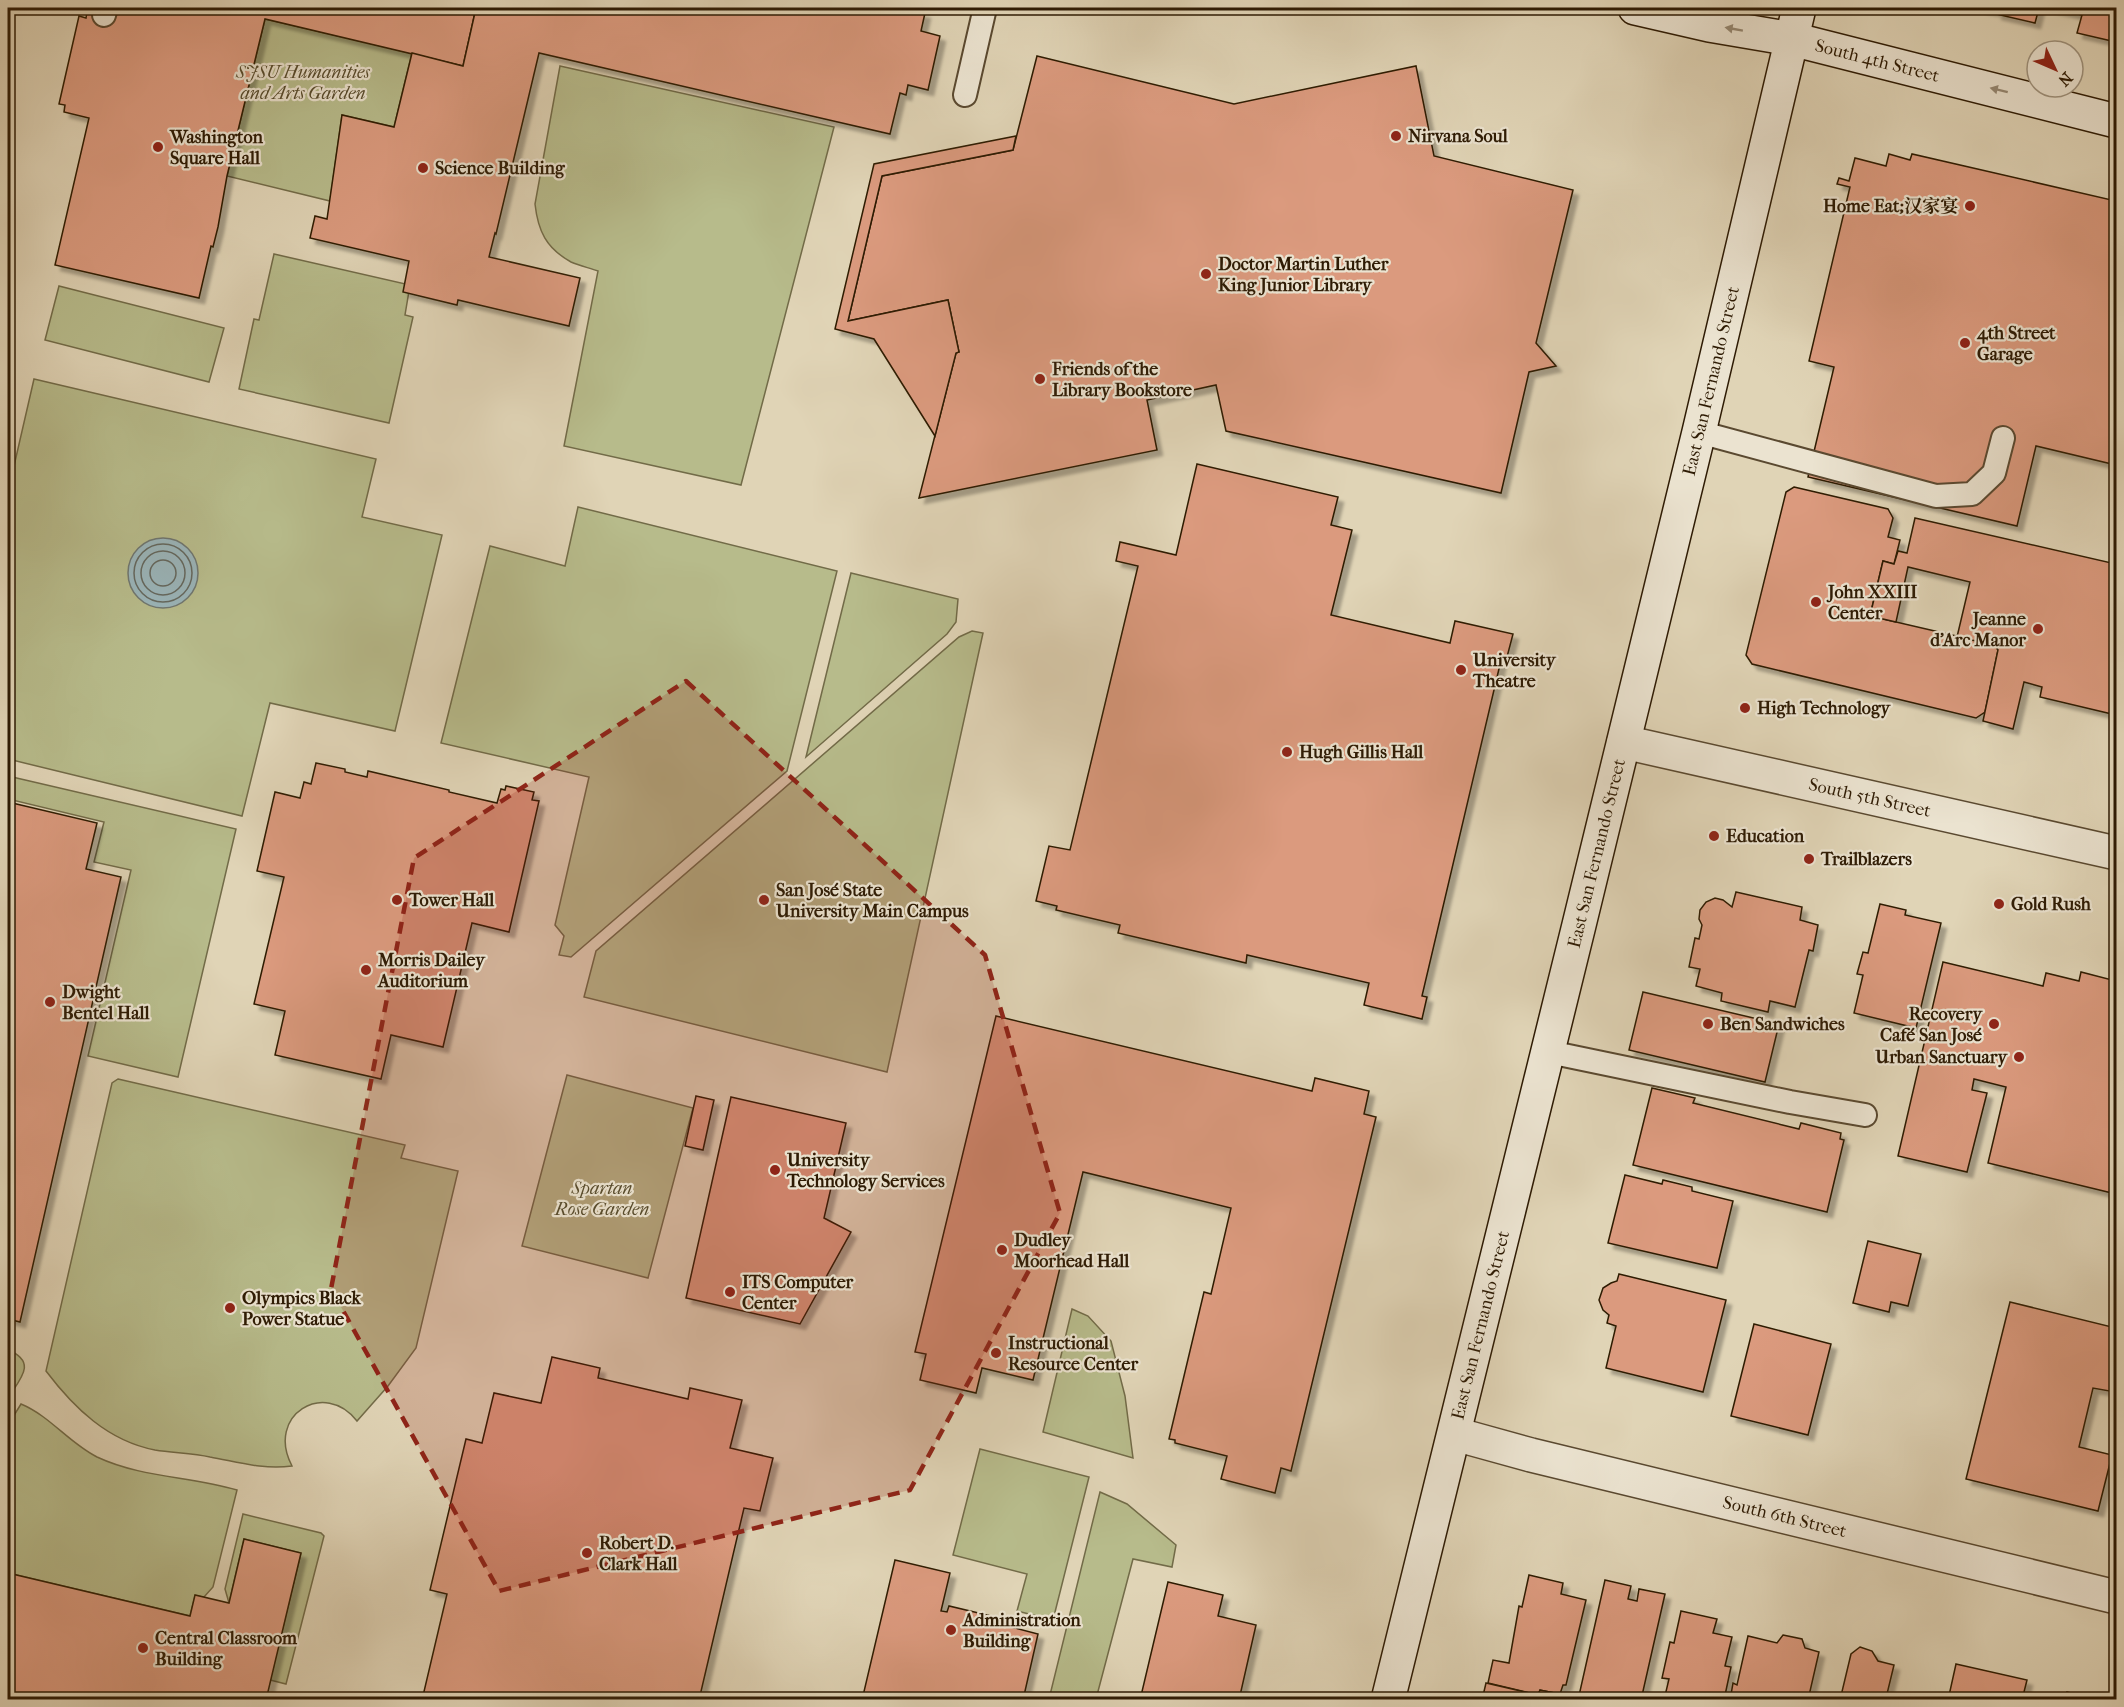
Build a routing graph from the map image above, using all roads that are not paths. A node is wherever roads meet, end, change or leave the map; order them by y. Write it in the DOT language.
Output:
graph roads {
  1 [pos="985,8"];
  2 [pos="1635,8"];
  3 [pos="1799,8"];
  4 [pos="1792,39"];
  5 [pos="965,94"];
  6 [pos="2116,121"];
  7 [pos="1699,432"];
  8 [pos="2003,438"];
  9 [pos="1624,742"];
  10 [pos="2116,853"];
  11 [pos="1549,1052"];
  12 [pos="1865,1115"];
  13 [pos="1455,1434"];
  14 [pos="2116,1597"];
  15 [pos="1388,1700"];
  1 -- 5 [label="lane"];
  4 -- 2 [label="main road, South 4th Street, one-way"];
  3 -- 4 [label="main road, East San Fernando Street"];
  6 -- 4 [label="main road, South 4th Street, one-way"];
  4 -- 7 [label="main road, East San Fernando Street"];
  7 -- 8 [label="lane"];
  7 -- 9 [label="main road, East San Fernando Street"];
  9 -- 10 [label="main road, South 5th Street"];
  9 -- 11 [label="main road, East San Fernando Street"];
  11 -- 12 [label="lane"];
  11 -- 13 [label="main road, East San Fernando Street"];
  13 -- 14 [label="main road, South 6th Street"];
  13 -- 15 [label="main road, East San Fernando Street"];
}
